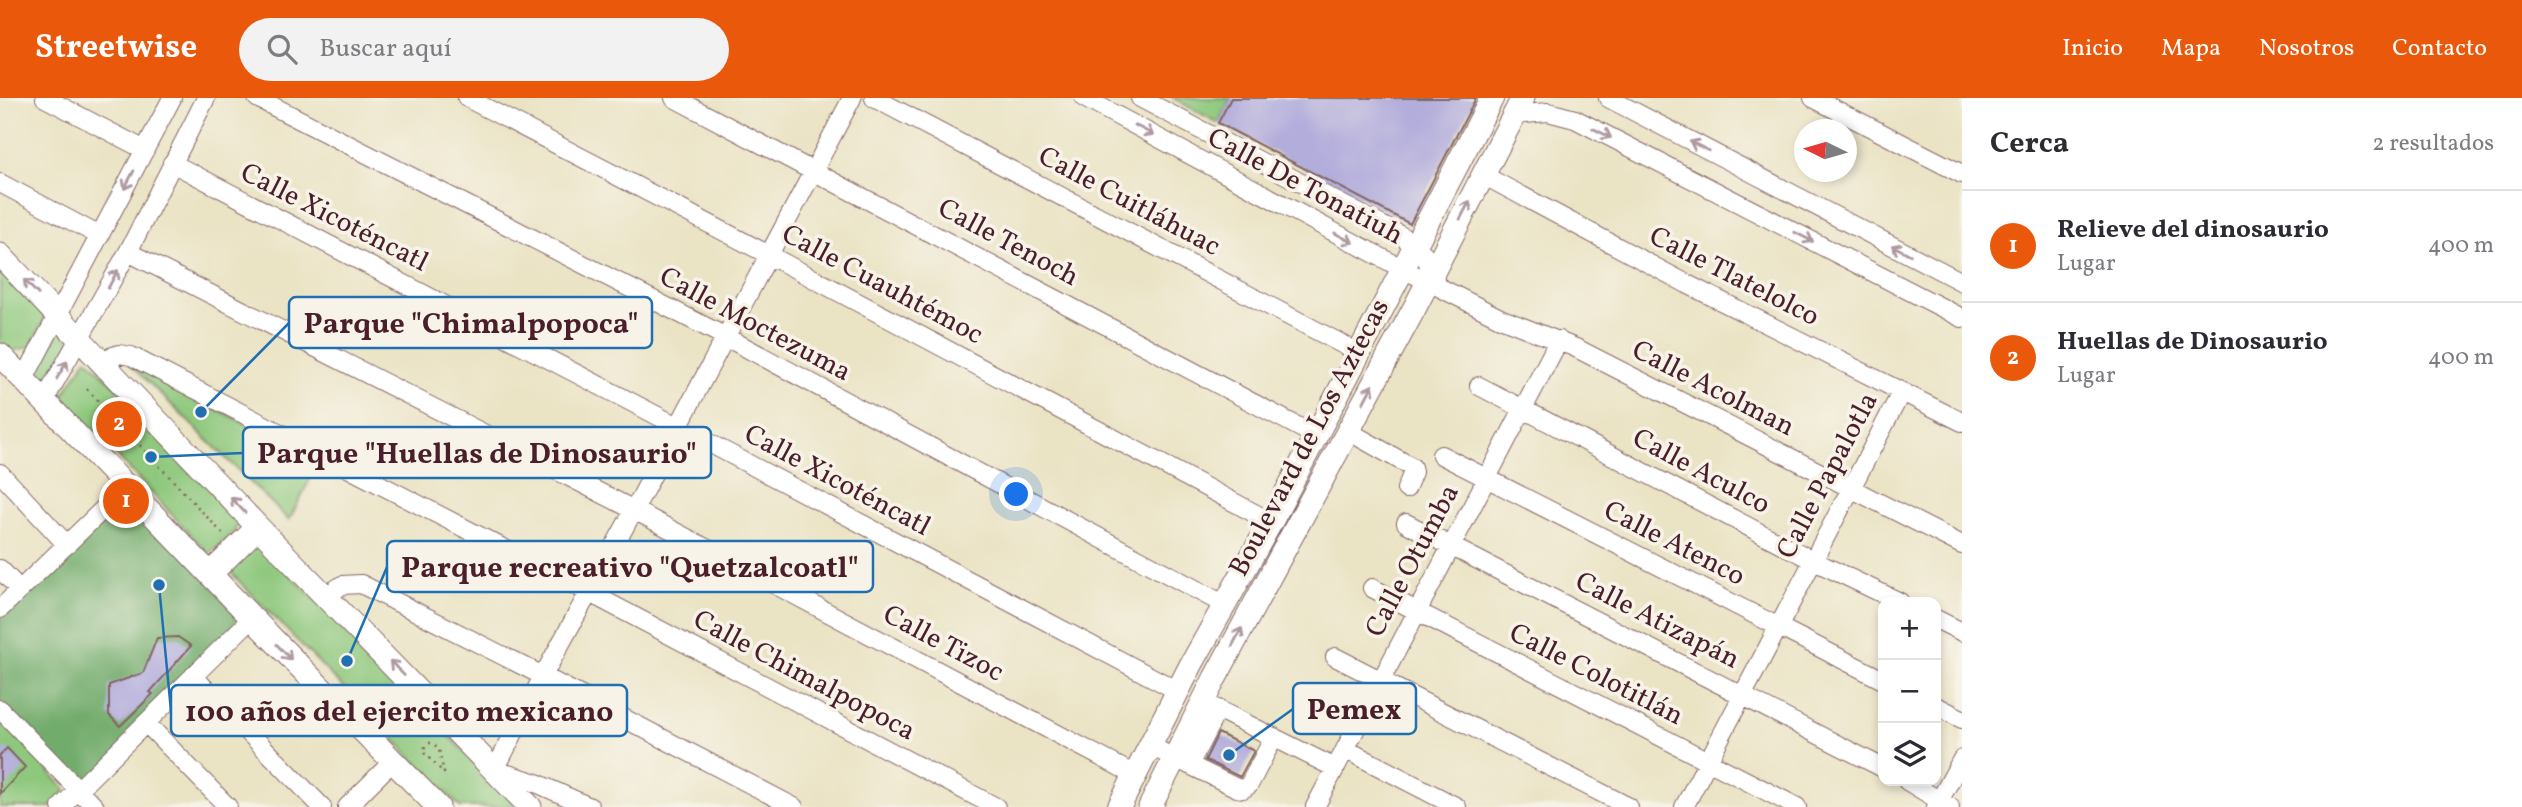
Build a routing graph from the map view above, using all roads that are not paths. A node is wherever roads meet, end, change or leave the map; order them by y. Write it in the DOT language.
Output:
graph roads {
  1 [pos="45,98"];
  2 [pos="173,98"];
  3 [pos="206,98"];
  4 [pos="257,98"];
  5 [pos="467,98"];
  6 [pos="674,98"];
  7 [pos="852,98"];
  8 [pos="874,98"];
  9 [pos="1084,98"];
  10 [pos="1140,98"];
  11 [pos="1492,98"];
  12 [pos="1608,98"];
  13 [pos="1813,98"];
  14 [pos="1518,107"];
  15 [pos="145,150"];
  16 [pos="172,163"];
  17 [pos="813,170"];
  18 [pos="1483,174"];
  19 [pos="1962,174"];
  20 [pos="0,183"];
  21 [pos="100,236"];
  22 [pos="1416,246"];
  23 [pos="128,252"];
  24 [pos="0,255"];
  25 [pos="769,255"];
  26 [pos="1403,269"];
  27 [pos="1433,279"];
  28 [pos="1962,282"];
  29 [pos="59,316"];
  30 [pos="1962,318"];
  31 [pos="726,337"];
  32 [pos="81,339"];
  33 [pos="1559,340"];
  34 [pos="1359,353"];
  35 [pos="0,355"];
  36 [pos="101,360"];
  37 [pos="24,379"];
  38 [pos="1479,386"];
  39 [pos="1901,393"];
  40 [pos="44,401"];
  41 [pos="1523,408"];
  42 [pos="1962,422"];
  43 [pos="677,426"];
  44 [pos="1348,431"];
  45 [pos="1316,436"];
  46 [pos="1441,454"];
  47 [pos="0,473"];
  48 [pos="1487,478"];
  49 [pos="127,486"];
  50 [pos="1406,489"];
  51 [pos="1850,489"];
  52 [pos="634,510"];
  53 [pos="1271,522"];
  54 [pos="1406,523"];
  55 [pos="258,527"];
  56 [pos="68,545"];
  57 [pos="1451,545"];
  58 [pos="1962,545"];
  59 [pos="1814,561"];
  60 [pos="0,569"];
  61 [pos="210,574"];
  62 [pos="1372,588"];
  63 [pos="20,590"];
  64 [pos="588,592"];
  65 [pos="327,596"];
  66 [pos="1890,597"];
  67 [pos="1225,605"];
  68 [pos="0,609"];
  69 [pos="1416,612"];
  70 [pos="252,618"];
  71 [pos="1941,622"];
  72 [pos="1779,627"];
  73 [pos="1962,632"];
  74 [pos="1335,657"];
  75 [pos="1191,665"];
  76 [pos="194,676"];
  77 [pos="543,676"];
  78 [pos="1878,677"];
  79 [pos="1215,678"];
  80 [pos="1381,681"];
  81 [pos="1178,691"];
  82 [pos="1743,694"];
  83 [pos="1941,708"];
  84 [pos="0,709"];
  85 [pos="1208,710"];
  86 [pos="1962,719"];
  87 [pos="146,723"];
  88 [pos="1272,742"];
  89 [pos="1150,746"];
  90 [pos="1345,749"];
  91 [pos="1962,759"];
  92 [pos="1707,761"];
  93 [pos="392,762"];
  94 [pos="1182,762"];
  95 [pos="1878,765"];
  96 [pos="1335,768"];
  97 [pos="495,770"];
  98 [pos="1135,775"];
  99 [pos="1914,786"];
  100 [pos="78,790"];
  101 [pos="1942,805"];
  102 [pos="61,807"];
  103 [pos="95,807"];
  104 [pos="228,807"];
  105 [pos="323,807"];
  106 [pos="346,807"];
  107 [pos="438,807"];
  108 [pos="530,807"];
  109 [pos="590,807"];
  110 [pos="794,807"];
  111 [pos="996,807"];
  112 [pos="1119,807"];
  113 [pos="1150,807"];
  114 [pos="1315,807"];
  115 [pos="1457,807"];
  116 [pos="1629,807"];
  117 [pos="1684,807"];
  118 [pos="1797,807"];
  1 -- 15 [label="street"];
  2 -- 15 [label="street"];
  3 -- 16 [label="street"];
  4 -- 31 [label="street, Calle Moctezuma"];
  5 -- 25 [label="street, Calle Cuauhtémoc"];
  6 -- 17 [label="street, Calle Tenoch"];
  7 -- 17 [label="street"];
  8 -- 34 [label="street, Calle Cuitláhuac"];
  9 -- 26 [label="street, Calle De Tonatiuh, one-way"];
  10 -- 22 [label="street, Calle De Tonatiuh"];
  11 -- 22 [label="main road, Boulevard de Los Aztecas"];
  28 -- 12 [label="street, one-way"];
  13 -- 19 [label="street"];
  14 -- 18 [label="main road, Boulevard de Los Aztecas"];
  14 -- 30 [label="street, one-way"];
  15 -- 21 [label="street, one-way"];
  16 -- 23 [label="street"];
  16 -- 43 [label="street, Calle Xicoténcatl"];
  17 -- 25 [label="street"];
  17 -- 45 [label="street, Calle Tenoch"];
  27 -- 18 [label="main road, Boulevard de Los Aztecas, one-way"];
  18 -- 39 [label="street, Calle Tlatelolco"];
  20 -- 21 [label="street"];
  21 -- 29 [label="street"];
  22 -- 26 [label="main road, Boulevard de Los Aztecas"];
  22 -- 27 [label="street, Calle De Tonatiuh"];
  32 -- 23 [label="street, one-way"];
  23 -- 52 [label="street, Calle Tizoc"];
  29 -- 24 [label="main road, one-way"];
  25 -- 31 [label="street"];
  25 -- 53 [label="street, Calle Cuauhtémoc"];
  26 -- 27 [label="street, Calle De Tonatiuh"];
  26 -- 34 [label="main road, Boulevard de Los Aztecas"];
  27 -- 33 [label="street, Calle Acolman"];
  44 -- 27 [label="main road, Boulevard de Los Aztecas, one-way"];
  29 -- 32 [label="main road"];
  29 -- 37 [label="street"];
  31 -- 43 [label="street"];
  31 -- 67 [label="street, Calle Moctezuma"];
  32 -- 36 [label="main road"];
  40 -- 32 [label="street, one-way"];
  33 -- 41 [label="street, Calle Otumba"];
  33 -- 51 [label="street, Calle Acolman"];
  34 -- 45 [label="main road, Boulevard de Los Aztecas"];
  35 -- 37 [label="main road"];
  55 -- 36 [label="main road, one-way"];
  36 -- 64 [label="street, Calle Chimalpopoca"];
  37 -- 40 [label="main road"];
  38 -- 41 [label="street, Calle Aculco"];
  39 -- 42 [label="street, Calle Tlatelolco"];
  39 -- 51 [label="street, Calle Papalotla"];
  40 -- 49 [label="main road"];
  41 -- 48 [label="street, Calle Otumba"];
  41 -- 59 [label="street, Calle Aculco"];
  43 -- 52 [label="street"];
  43 -- 81 [label="street, Calle Xicoténcatl"];
  44 -- 50 [label="street"];
  79 -- 44 [label="main road, Boulevard de Los Aztecas, one-way"];
  45 -- 53 [label="main road, Boulevard de Los Aztecas"];
  46 -- 48 [label="street, Calle Atenco"];
  47 -- 56 [label="street"];
  48 -- 57 [label="street, Calle Otumba"];
  48 -- 72 [label="street, Calle Atenco"];
  49 -- 56 [label="street"];
  49 -- 61 [label="main road"];
  51 -- 58 [label="street, Calle Acolman"];
  51 -- 59 [label="street, Calle Papalotla"];
  52 -- 64 [label="street"];
  52 -- 98 [label="street, Calle Tizoc"];
  53 -- 67 [label="main road, Boulevard de Los Aztecas"];
  54 -- 57 [label="street, Calle Atizapán"];
  55 -- 61 [label="main road"];
  55 -- 65 [label="main road"];
  56 -- 63 [label="street"];
  57 -- 69 [label="street, Calle Otumba"];
  57 -- 82 [label="street, Calle Atizapán"];
  59 -- 66 [label="street, Calle Aculco"];
  59 -- 72 [label="street, Calle Papalotla"];
  60 -- 63 [label="street"];
  61 -- 70 [label="main road"];
  62 -- 69 [label="street, Calle Colotitlán"];
  63 -- 68 [label="street"];
  64 -- 77 [label="street"];
  64 -- 111 [label="street, Calle Chimalpopoca"];
  65 -- 77 [label="street"];
  97 -- 65 [label="main road, one-way"];
  67 -- 75 [label="main road, Boulevard de Los Aztecas"];
  69 -- 80 [label="street, Calle Otumba"];
  69 -- 92 [label="street, Calle Colotitlán"];
  70 -- 76 [label="street"];
  70 -- 93 [label="main road, one-way"];
  71 -- 73 [label="street"];
  72 -- 78 [label="street, Calle Atenco"];
  72 -- 82 [label="street, Calle Papalotla"];
  74 -- 80 [label="street"];
  75 -- 79 [label="main road"];
  75 -- 81 [label="main road, Boulevard de Los Aztecas"];
  76 -- 87 [label="street"];
  76 -- 105 [label="street"];
  77 -- 97 [label="street"];
  77 -- 110 [label="street"];
  79 -- 85 [label="main road, Boulevard de Los Aztecas"];
  80 -- 90 [label="street, Calle Otumba"];
  80 -- 116 [label="street"];
  81 -- 89 [label="main road, Boulevard de Los Aztecas"];
  82 -- 92 [label="street, Calle Papalotla"];
  82 -- 95 [label="street, Calle Atizapán"];
  83 -- 86 [label="street"];
  84 -- 100 [label="street"];
  85 -- 88 [label="street"];
  85 -- 94 [label="main road, Boulevard de Los Aztecas"];
  87 -- 100 [label="street"];
  87 -- 104 [label="street"];
  88 -- 94 [label="street"];
  88 -- 96 [label="street"];
  89 -- 94 [label="street"];
  89 -- 98 [label="main road, Boulevard de Los Aztecas"];
  90 -- 96 [label="street, Calle Otumba"];
  90 -- 115 [label="street"];
  91 -- 101 [label="street"];
  92 -- 117 [label="street, Calle Papalotla"];
  92 -- 118 [label="street, Calle Colotitlán"];
  93 -- 106 [label="street"];
  93 -- 107 [label="main road"];
  94 -- 113 [label="main road, Boulevard de Los Aztecas"];
  96 -- 114 [label="street, Calle Otumba"];
  97 -- 108 [label="main road"];
  97 -- 109 [label="street"];
  98 -- 112 [label="main road, Boulevard de Los Aztecas"];
  99 -- 101 [label="street"];
  100 -- 102 [label="street"];
  100 -- 103 [label="street"];
}
